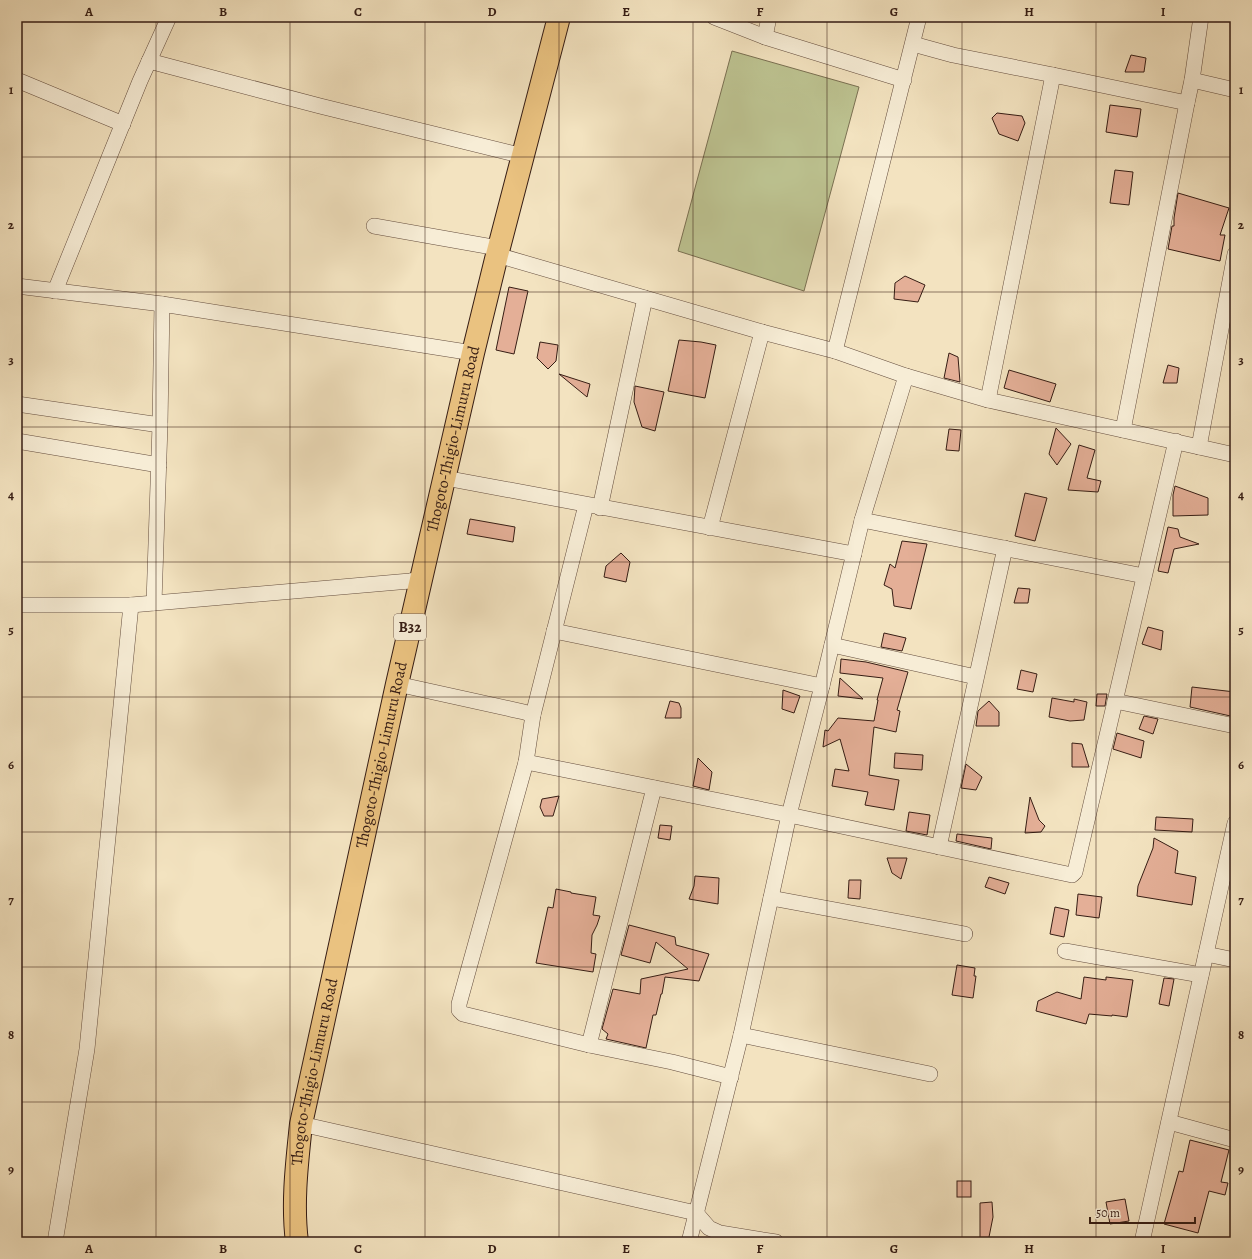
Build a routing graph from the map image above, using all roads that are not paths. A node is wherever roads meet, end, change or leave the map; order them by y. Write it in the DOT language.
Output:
graph roads {
  1 [pos="169,17"];
  2 [pos="559,17"];
  3 [pos="714,17"];
  4 [pos="769,17"];
  5 [pos="919,17"];
  6 [pos="1201,17"];
  7 [pos="765,37"];
  8 [pos="913,44"];
  9 [pos="149,61"];
  10 [pos="1053,75"];
  11 [pos="17,80"];
  12 [pos="904,80"];
  13 [pos="1192,80"];
  14 [pos="1235,90"];
  15 [pos="1186,103"];
  16 [pos="123,124"];
  17 [pos="522,156"];
  18 [pos="374,226"];
  19 [pos="498,251"];
  20 [pos="1235,254"];
  21 [pos="17,286"];
  22 [pos="56,291"];
  23 [pos="645,298"];
  24 [pos="162,304"];
  25 [pos="762,332"];
  26 [pos="835,351"];
  27 [pos="473,353"];
  28 [pos="906,376"];
  29 [pos="988,400"];
  30 [pos="17,404"];
  31 [pos="160,425"];
  32 [pos="1123,430"];
  33 [pos="17,441"];
  34 [pos="1176,441"];
  35 [pos="1199,447"];
  36 [pos="1235,455"];
  37 [pos="159,465"];
  38 [pos="445,478"];
  39 [pos="593,506"];
  40 [pos="862,520"];
  41 [pos="710,528"];
  42 [pos="1005,548"];
  43 [pos="854,554"];
  44 [pos="1144,576"];
  45 [pos="422,578"];
  46 [pos="154,603"];
  47 [pos="17,605"];
  48 [pos="131,605"];
  49 [pos="554,631"];
  50 [pos="832,646"];
  51 [pos="976,677"];
  52 [pos="397,684"];
  53 [pos="822,686"];
  54 [pos="1115,701"];
  55 [pos="532,715"];
  56 [pos="1235,726"];
  57 [pos="526,762"];
  58 [pos="654,788"];
  59 [pos="789,815"];
  60 [pos="1235,823"];
  61 [pos="939,847"];
  62 [pos="1232,849"];
  63 [pos="771,898"];
  64 [pos="965,934"];
  65 [pos="1065,951"];
  66 [pos="1206,954"];
  67 [pos="1235,960"];
  68 [pos="1201,975"];
  69 [pos="741,1035"];
  70 [pos="589,1045"];
  71 [pos="930,1074"];
  72 [pos="731,1077"];
  73 [pos="1169,1122"];
  74 [pos="301,1124"];
  75 [pos="1235,1140"];
  76 [pos="696,1213"];
  77 [pos="55,1242"];
  78 [pos="297,1242"];
  79 [pos="689,1242"];
  80 [pos="776,1242"];
  81 [pos="1142,1242"];
  1 -- 9 [label="street"];
  2 -- 17 [label="highway, Thogoto-Thigio-Limuru Road / B32"];
  3 -- 7 [label="street"];
  4 -- 7 [label="street"];
  5 -- 8 [label="street"];
  6 -- 13 [label="street"];
  7 -- 12 [label="street"];
  8 -- 10 [label="street"];
  8 -- 12 [label="street"];
  9 -- 16 [label="street"];
  9 -- 17 [label="street"];
  10 -- 15 [label="street"];
  10 -- 29 [label="street"];
  11 -- 16 [label="street"];
  12 -- 26 [label="street"];
  13 -- 14 [label="street"];
  13 -- 15 [label="street"];
  15 -- 32 [label="street"];
  16 -- 22 [label="street"];
  17 -- 19 [label="highway, Thogoto-Thigio-Limuru Road / B32"];
  18 -- 19 [label="street"];
  19 -- 23 [label="street"];
  19 -- 27 [label="highway, Thogoto-Thigio-Limuru Road / B32"];
  20 -- 35 [label="street"];
  21 -- 22 [label="street"];
  22 -- 24 [label="street"];
  23 -- 25 [label="street"];
  23 -- 39 [label="street"];
  24 -- 27 [label="street"];
  24 -- 31 [label="street"];
  25 -- 26 [label="street"];
  25 -- 41 [label="street"];
  26 -- 28 [label="street"];
  27 -- 38 [label="highway, Thogoto-Thigio-Limuru Road / B32"];
  28 -- 29 [label="street"];
  28 -- 40 [label="street"];
  29 -- 32 [label="street"];
  30 -- 31 [label="street"];
  31 -- 37 [label="street"];
  32 -- 34 [label="street"];
  33 -- 37 [label="street"];
  34 -- 35 [label="street"];
  34 -- 44 [label="street"];
  35 -- 36 [label="street"];
  37 -- 46 [label="street"];
  38 -- 39 [label="street"];
  38 -- 45 [label="highway, Thogoto-Thigio-Limuru Road / B32"];
  39 -- 41 [label="street"];
  39 -- 49 [label="street"];
  40 -- 42 [label="street"];
  40 -- 43 [label="street"];
  41 -- 43 [label="street"];
  42 -- 44 [label="street"];
  42 -- 51 [label="street"];
  43 -- 50 [label="street"];
  44 -- 54 [label="street"];
  45 -- 46 [label="street"];
  45 -- 52 [label="highway, Thogoto-Thigio-Limuru Road / B32"];
  46 -- 48 [label="street"];
  47 -- 48 [label="street"];
  48 -- 77 [label="street"];
  49 -- 53 [label="street"];
  49 -- 55 [label="street"];
  50 -- 51 [label="street"];
  50 -- 53 [label="street"];
  51 -- 61 [label="street"];
  52 -- 55 [label="street"];
  52 -- 74 [label="highway, Thogoto-Thigio-Limuru Road / B32"];
  53 -- 59 [label="street"];
  54 -- 56 [label="street"];
  54 -- 61 [label="street"];
  55 -- 57 [label="street"];
  57 -- 58 [label="street"];
  57 -- 70 [label="street"];
  58 -- 59 [label="street"];
  58 -- 70 [label="street"];
  59 -- 61 [label="street"];
  59 -- 63 [label="street"];
  60 -- 62 [label="street"];
  62 -- 66 [label="street"];
  63 -- 64 [label="street"];
  63 -- 69 [label="street"];
  65 -- 68 [label="street"];
  66 -- 67 [label="street"];
  66 -- 68 [label="street"];
  68 -- 73 [label="street"];
  69 -- 71 [label="street"];
  69 -- 72 [label="street"];
  70 -- 72 [label="street"];
  72 -- 76 [label="street"];
  73 -- 75 [label="street"];
  73 -- 81 [label="street"];
  74 -- 76 [label="street"];
  74 -- 78 [label="highway, Thogoto-Thigio-Limuru Road / B32"];
  76 -- 79 [label="street"];
  76 -- 80 [label="street"];
}
